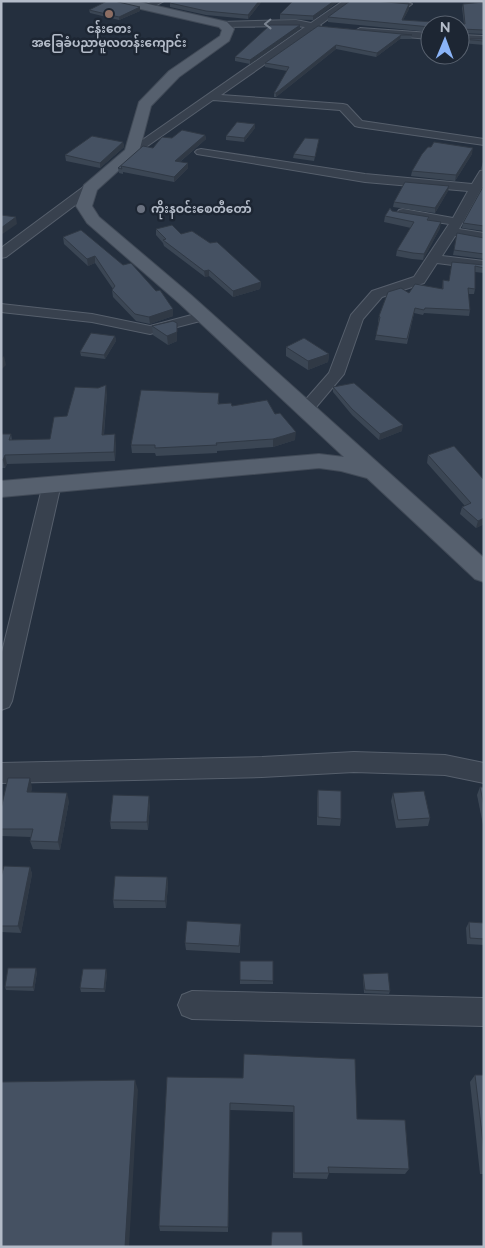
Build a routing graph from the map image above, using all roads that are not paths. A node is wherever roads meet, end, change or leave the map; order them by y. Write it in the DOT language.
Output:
graph roads {
  1 [pos="119,1"];
  2 [pos="160,1"];
  3 [pos="349,1"];
  4 [pos="376,1"];
  5 [pos="408,4"];
  6 [pos="148,8"];
  7 [pos="223,24"];
  8 [pos="312,26"];
  9 [pos="329,28"];
  10 [pos="347,29"];
  11 [pos="420,35"];
  12 [pos="470,38"];
  13 [pos="484,39"];
  14 [pos="212,97"];
  15 [pos="484,142"];
  16 [pos="132,152"];
  17 [pos="202,152"];
  18 [pos="479,183"];
  19 [pos="90,188"];
  20 [pos="484,203"];
  21 [pos="396,212"];
  22 [pos="454,227"];
  23 [pos="484,237"];
  24 [pos="1,254"];
  25 [pos="434,259"];
  26 [pos="484,265"];
  27 [pos="1,308"];
  28 [pos="203,316"];
  29 [pos="306,409"];
  30 [pos="373,473"];
  31 [pos="52,484"];
  32 [pos="1,489"];
  33 [pos="484,573"];
  34 [pos="1,701"];
  35 [pos="1,773"];
  36 [pos="484,773"];
  37 [pos="192,1006"];
  38 [pos="484,1012"];
  1 -- 6 [label="main road"];
  2 -- 6 [label="street"];
  3 -- 8 [label="street"];
  4 -- 5 [label="street"];
  6 -- 7 [label="main road"];
  8 -- 7 [label="street, one-way"];
  7 -- 16 [label="main road"];
  8 -- 9 [label="street"];
  8 -- 14 [label="street"];
  10 -- 11 [label="street"];
  12 -- 13 [label="street"];
  14 -- 15 [label="street"];
  14 -- 16 [label="street"];
  16 -- 19 [label="main road"];
  17 -- 18 [label="street"];
  18 -- 20 [label="street"];
  18 -- 22 [label="street"];
  19 -- 24 [label="street"];
  19 -- 28 [label="main road"];
  21 -- 22 [label="street"];
  22 -- 23 [label="street"];
  22 -- 25 [label="street"];
  25 -- 26 [label="street"];
  25 -- 29 [label="street"];
  27 -- 28 [label="street"];
  28 -- 29 [label="main road"];
  29 -- 30 [label="main road"];
  30 -- 31 [label="main road"];
  30 -- 33 [label="main road"];
  31 -- 32 [label="main road"];
  31 -- 34 [label="street"];
  35 -- 36 [label="street"];
  37 -- 38 [label="street"];
}
